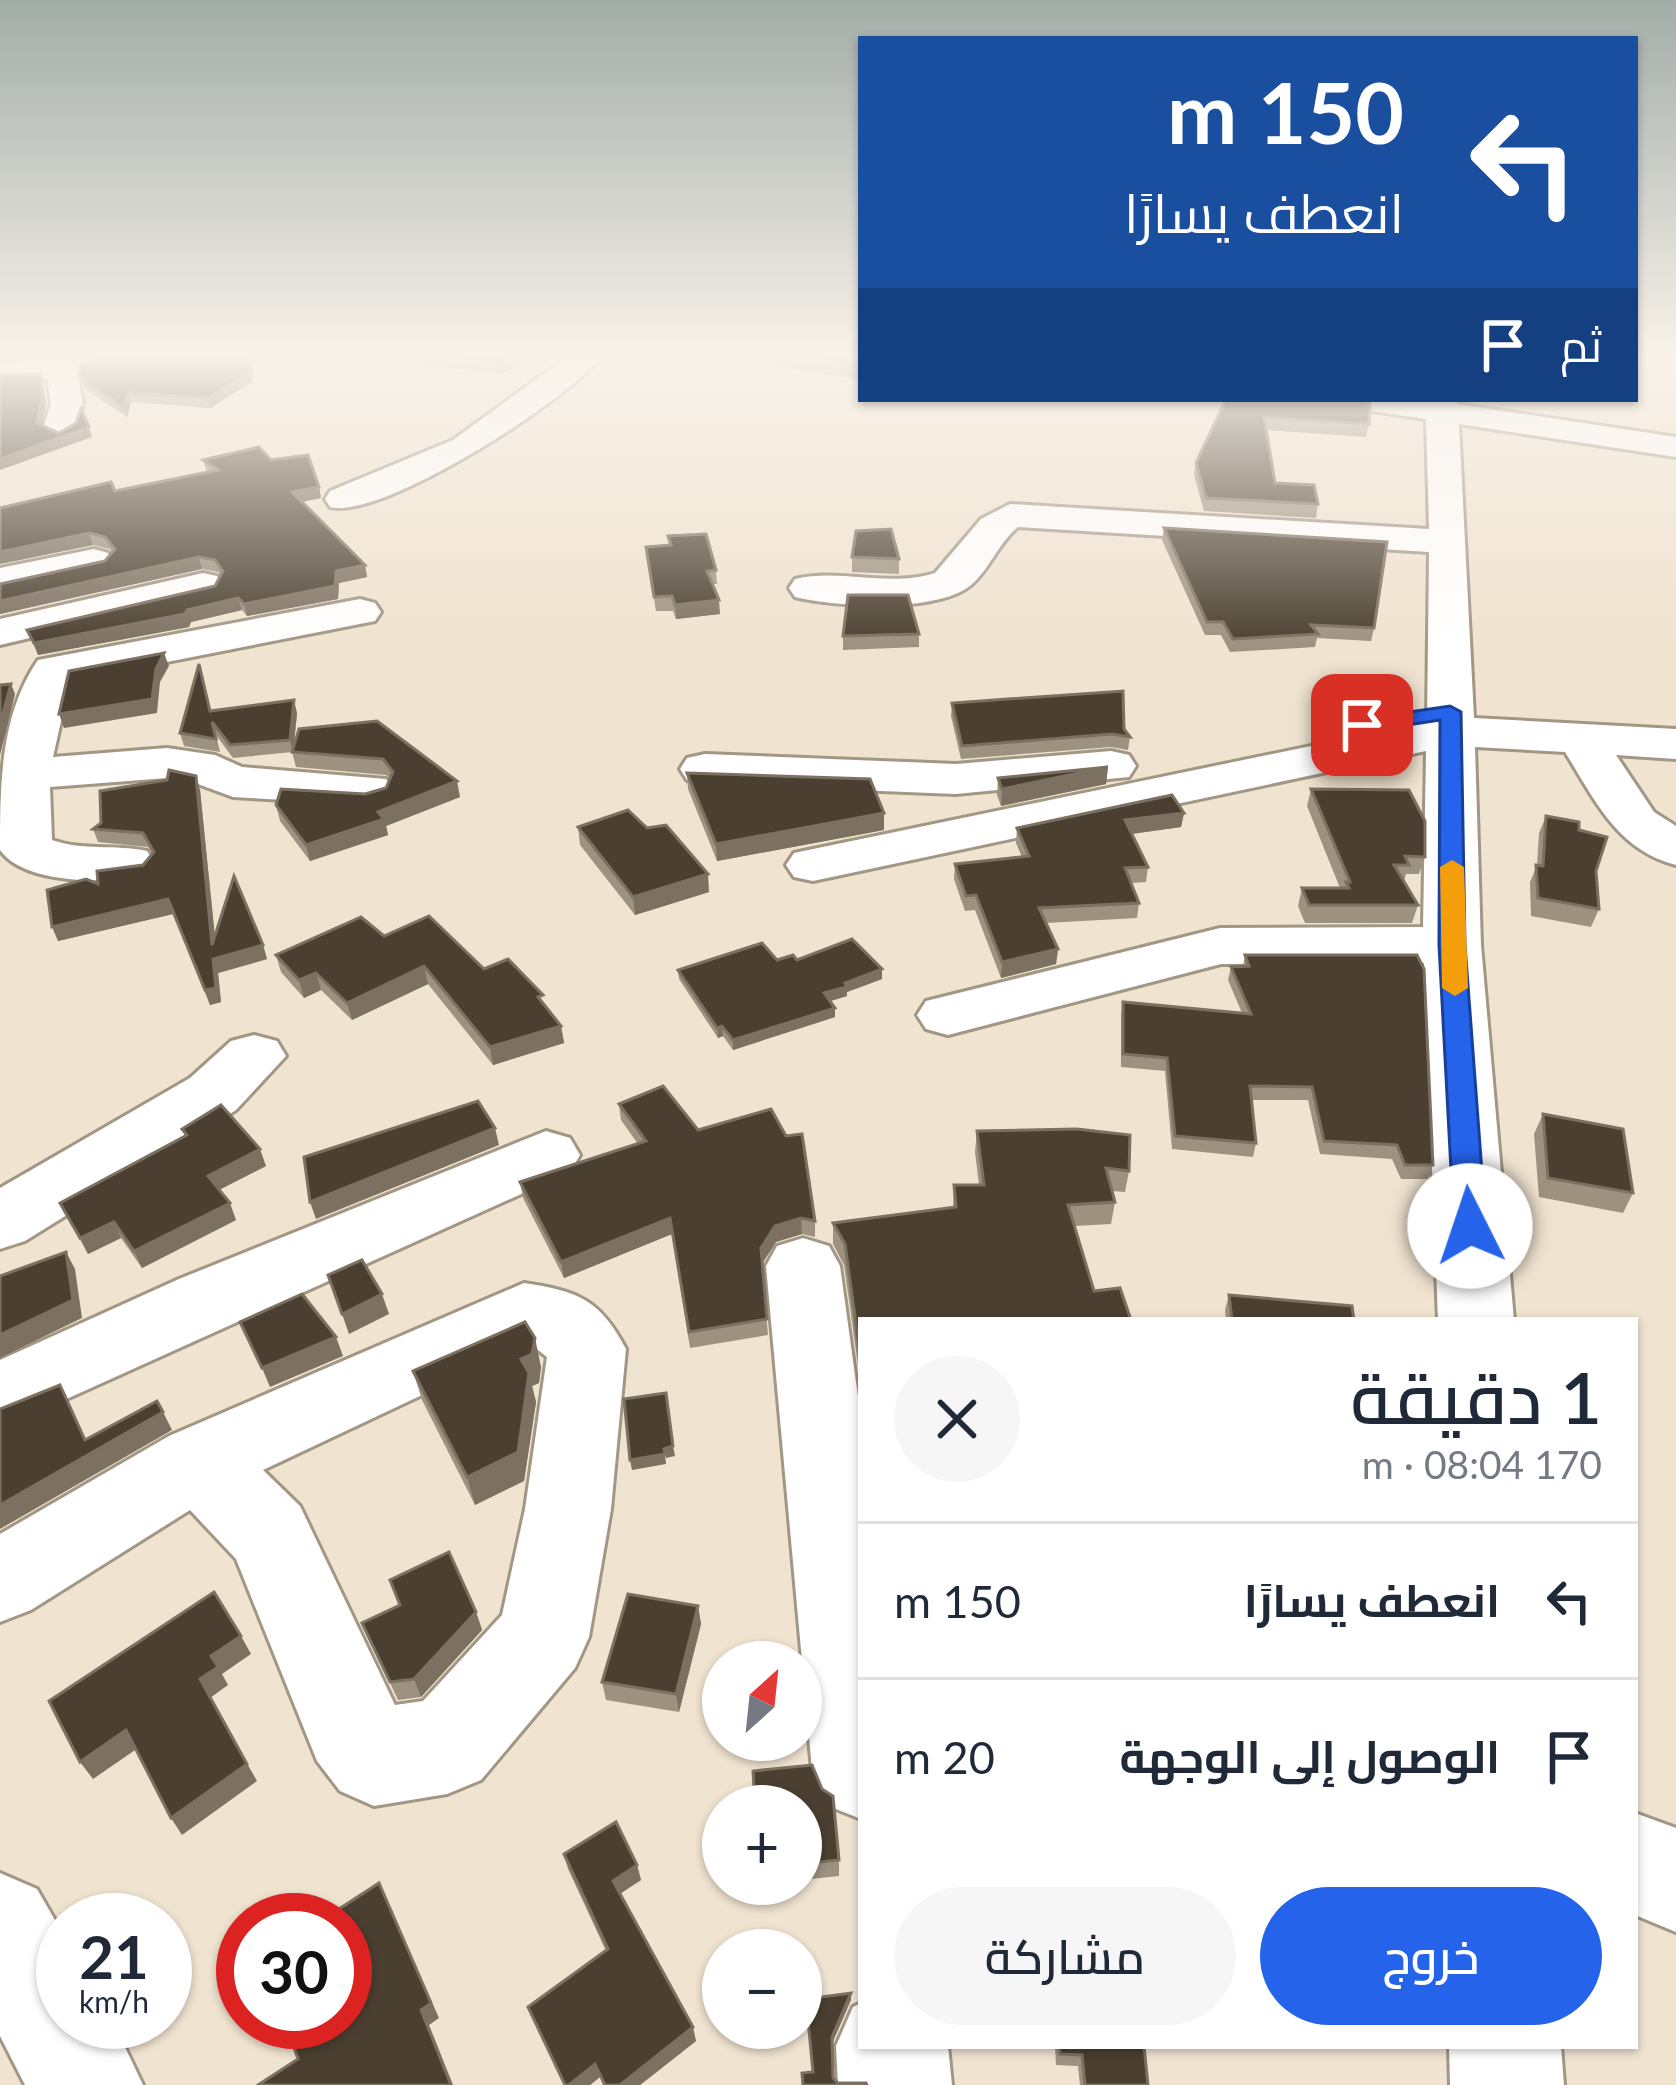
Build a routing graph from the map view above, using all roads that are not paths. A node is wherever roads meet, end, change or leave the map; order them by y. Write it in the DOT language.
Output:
graph roads {
  1 [pos="448,454"];
  2 [pos="1445,454"];
  3 [pos="343,499"];
  4 [pos="1449,542"];
  5 [pos="94,561"];
  6 [pos="0,580"];
  7 [pos="203,585"];
  8 [pos="809,588"];
  9 [pos="360,612"];
  10 [pos="0,632"];
  11 [pos="1451,722"];
  12 [pos="1579,736"];
  13 [pos="1676,744"];
  14 [pos="705,769"];
  15 [pos="12,775"];
  16 [pos="368,790"];
  17 [pos="1676,849"];
  18 [pos="128,863"];
  19 [pos="813,865"];
  20 [pos="1452,945"];
  21 [pos="948,1015"];
  22 [pos="254,1056"];
  23 [pos="546,1155"];
  24 [pos="0,1222"];
  25 [pos="803,1266"];
  26 [pos="1476,1317"];
  27 [pos="0,1396"];
  28 [pos="198,1461"];
  29 [pos="0,1581"];
  30 [pos="858,1744"];
  31 [pos="1638,1865"];
  32 [pos="1676,1880"];
  33 [pos="0,1926"];
  34 [pos="892,2049"];
  35 [pos="1505,2049"];
  36 [pos="86,2085"];
  37 [pos="895,2085"];
  38 [pos="1507,2085"];
  1 -- 3 [label="street"];
  2 -- 4 [label="street"];
  4 -- 8 [label="street"];
  4 -- 11 [label="street"];
  5 -- 6 [label="street"];
  7 -- 10 [label="street"];
  9 -- 15 [label="street"];
  11 -- 12 [label="street"];
  11 -- 14 [label="street"];
  11 -- 19 [label="street"];
  11 -- 20 [label="street"];
  12 -- 13 [label="street"];
  12 -- 17 [label="street"];
  15 -- 16 [label="street"];
  15 -- 18 [label="street"];
  20 -- 21 [label="street"];
  20 -- 26 [label="street"];
  22 -- 24 [label="street"];
  23 -- 27 [label="street"];
  25 -- 30 [label="street"];
  28 -- 28 [label="street"];
  28 -- 29 [label="street"];
  31 -- 32 [label="street"];
  33 -- 36 [label="street"];
  34 -- 37 [label="street"];
  35 -- 38 [label="street"];
}
